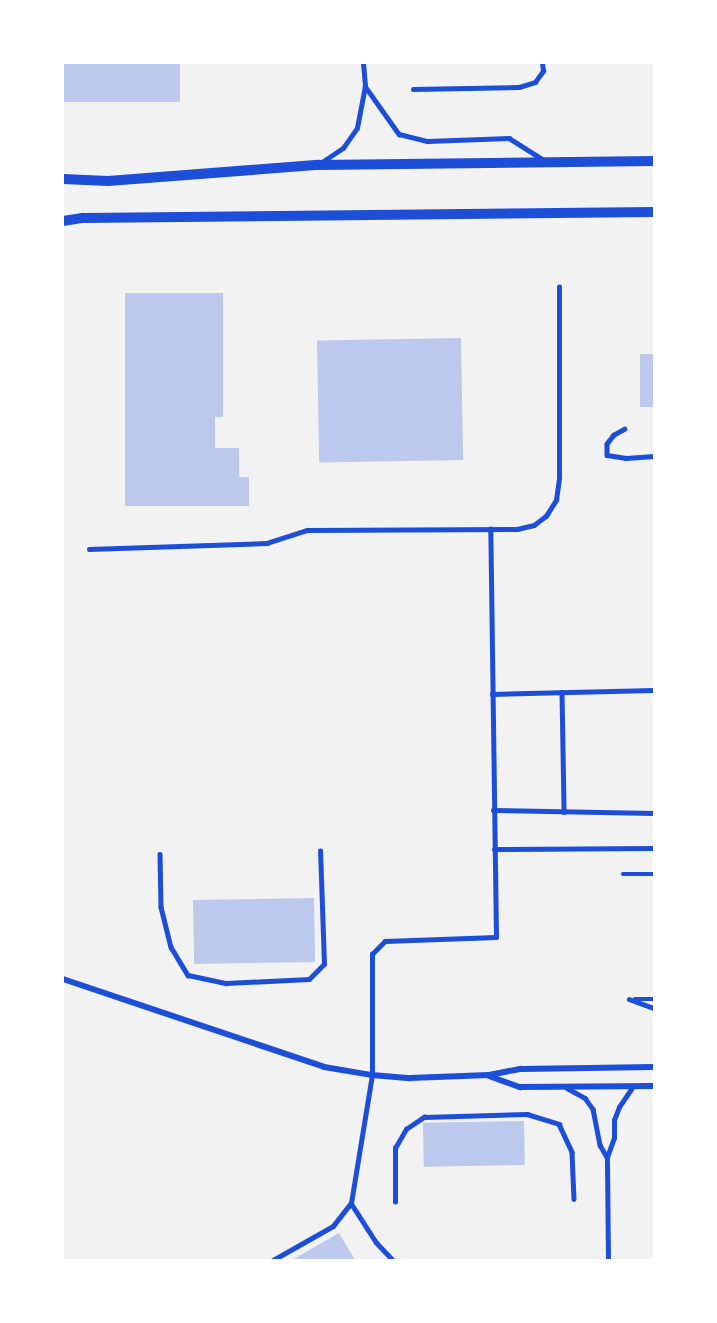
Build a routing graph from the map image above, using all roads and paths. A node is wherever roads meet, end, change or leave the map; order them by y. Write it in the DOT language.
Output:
graph roads {
  1 [pos="363,63"];
  2 [pos="542,63"];
  3 [pos="365,86"];
  4 [pos="413,89"];
  5 [pos="654,161"];
  6 [pos="549,163"];
  7 [pos="318,165"];
  8 [pos="63,179"];
  9 [pos="654,212"];
  10 [pos="63,221"];
  11 [pos="559,287"];
  12 [pos="625,429"];
  13 [pos="654,456"];
  14 [pos="490,530"];
  15 [pos="88,549"];
  16 [pos="654,690"];
  17 [pos="562,692"];
  18 [pos="492,693"];
  19 [pos="494,810"];
  20 [pos="564,812"];
  21 [pos="654,813"];
  22 [pos="654,848"];
  23 [pos="494,849"];
  24 [pos="320,851"];
  25 [pos="160,854"];
  26 [pos="623,874"];
  27 [pos="654,874"];
  28 [pos="63,979"];
  29 [pos="654,999"];
  30 [pos="654,1008"];
  31 [pos="654,1067"];
  32 [pos="372,1075"];
  33 [pos="489,1075"];
  34 [pos="633,1086"];
  35 [pos="654,1086"];
  36 [pos="565,1087"];
  37 [pos="607,1157"];
  38 [pos="574,1199"];
  39 [pos="395,1202"];
  40 [pos="351,1203"];
  41 [pos="273,1260"];
  42 [pos="393,1260"];
  43 [pos="608,1260"];
  1 -- 3 [label="lane"];
  2 -- 4 [label="lane"];
  3 -- 6 [label="lane"];
  3 -- 7 [label="lane"];
  5 -- 6 [label="street"];
  6 -- 7 [label="street"];
  7 -- 8 [label="street"];
  9 -- 10 [label="street"];
  11 -- 14 [label="lane"];
  12 -- 13 [label="lane"];
  14 -- 15 [label="lane"];
  14 -- 18 [label="lane"];
  16 -- 17 [label="lane"];
  17 -- 18 [label="lane"];
  17 -- 20 [label="lane"];
  18 -- 19 [label="lane"];
  19 -- 20 [label="lane"];
  19 -- 23 [label="lane"];
  20 -- 21 [label="lane"];
  22 -- 23 [label="lane"];
  23 -- 32 [label="lane"];
  24 -- 25 [label="lane"];
  26 -- 27 [label="lane"];
  28 -- 32 [label="street"];
  29 -- 30 [label="lane"];
  31 -- 33 [label="street"];
  32 -- 33 [label="street"];
  32 -- 40 [label="lane"];
  33 -- 36 [label="street"];
  34 -- 35 [label="street"];
  34 -- 36 [label="street"];
  34 -- 37 [label="lane"];
  36 -- 37 [label="lane"];
  37 -- 43 [label="lane"];
  38 -- 39 [label="lane"];
  40 -- 41 [label="lane"];
  40 -- 42 [label="lane"];
}
